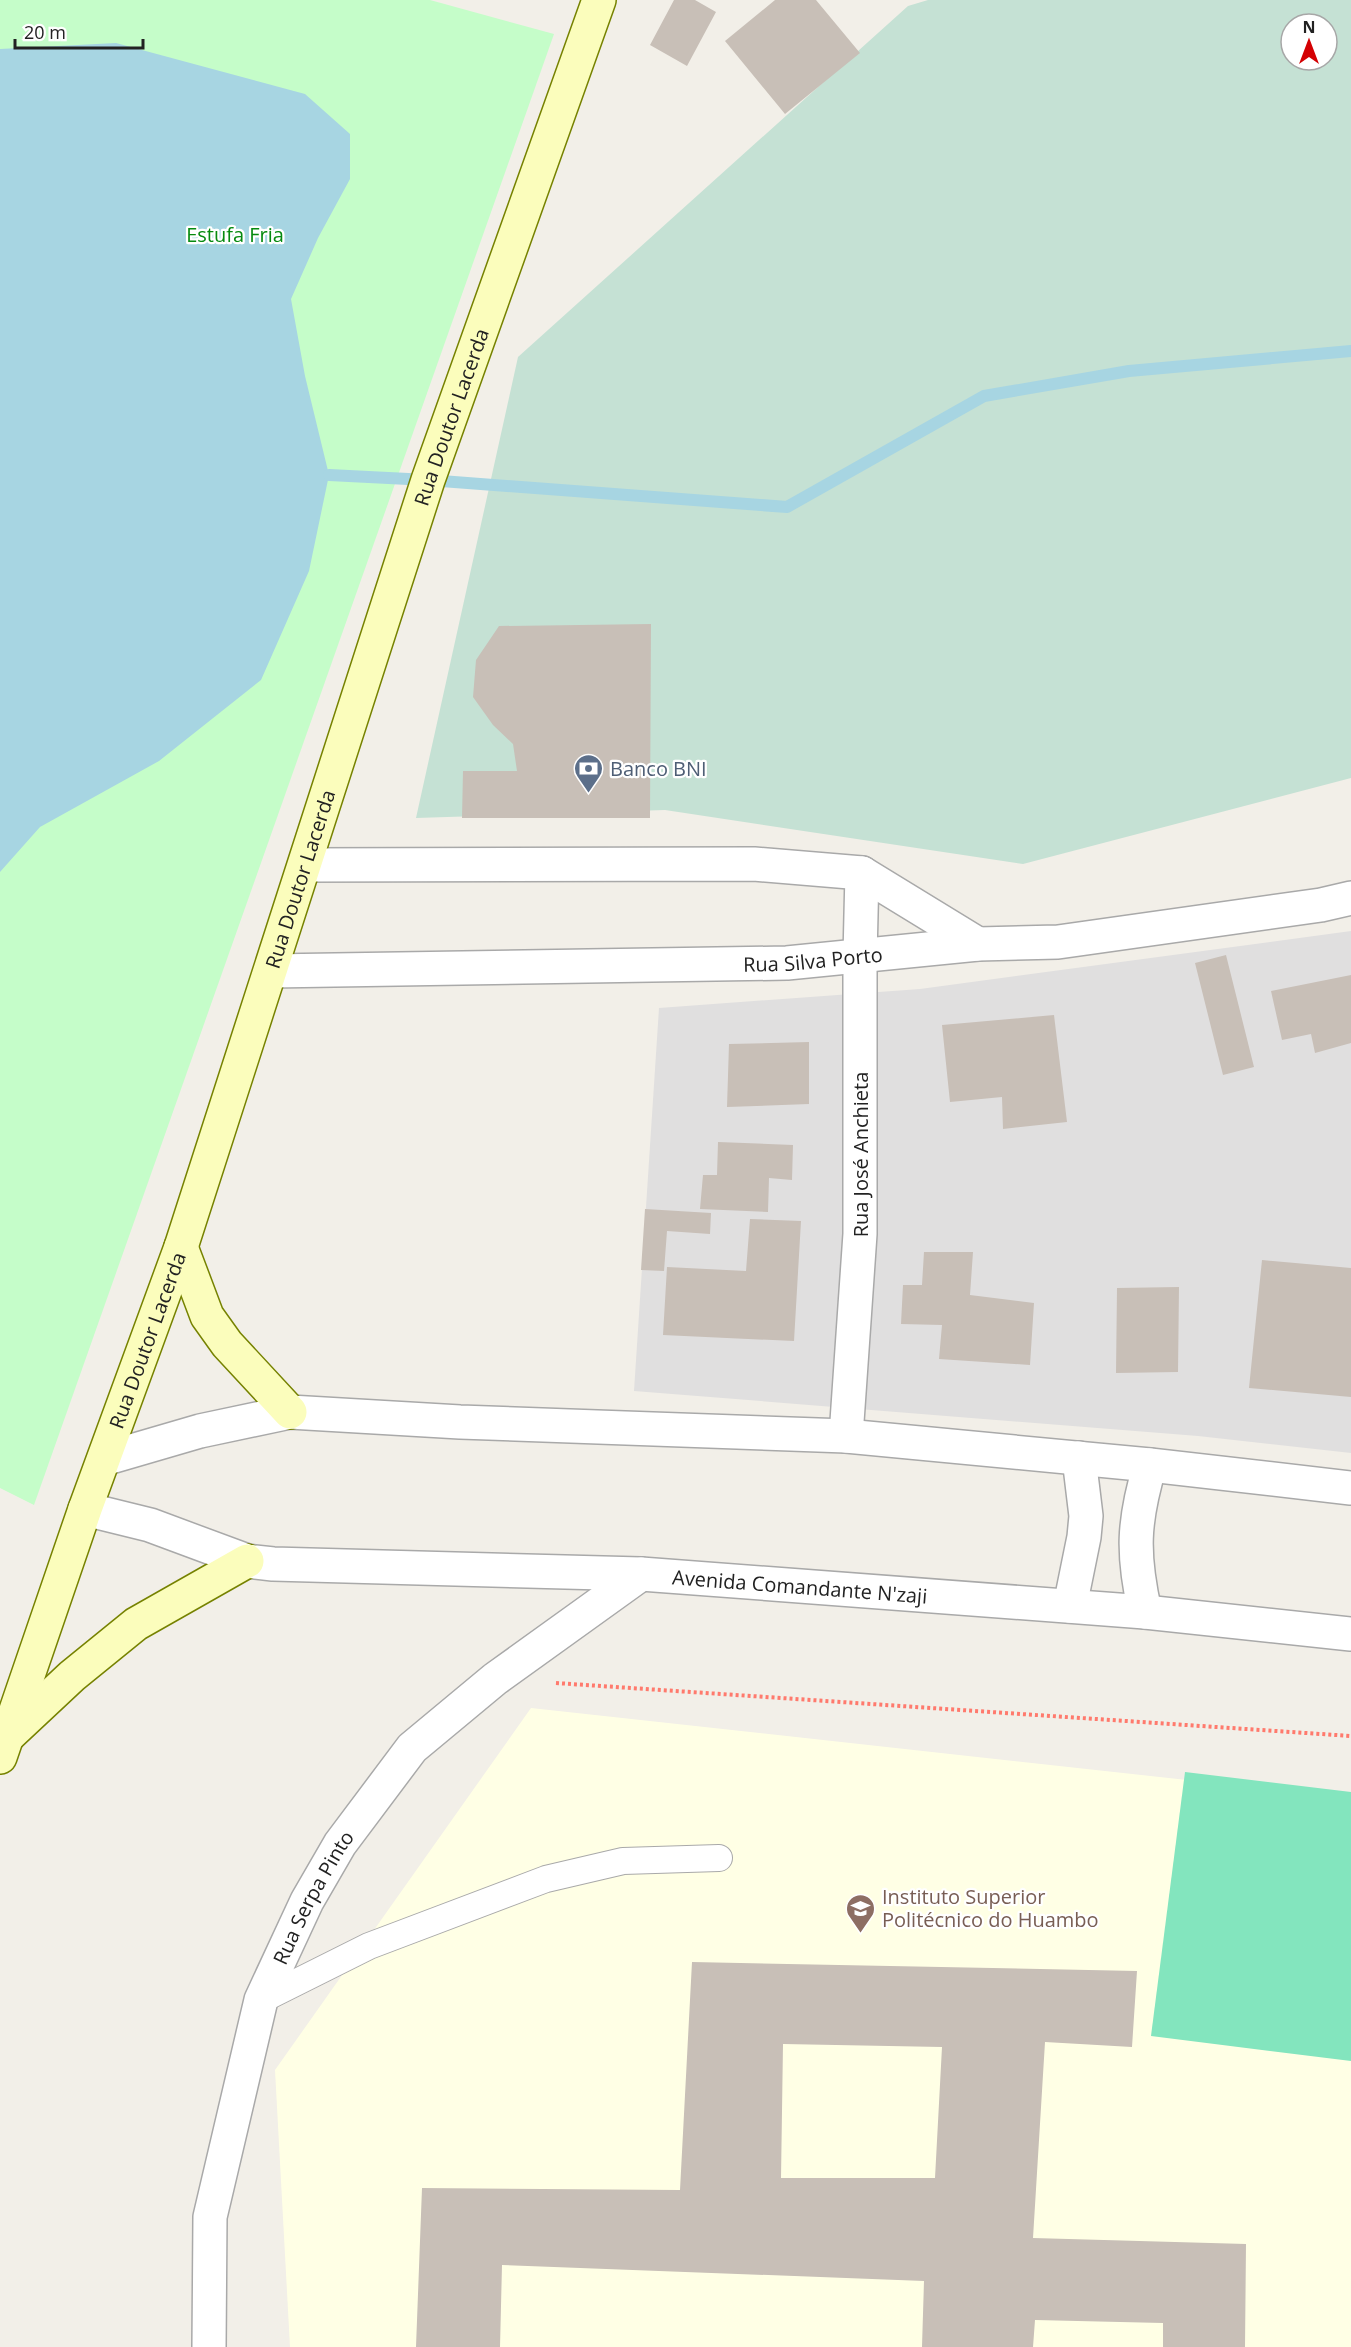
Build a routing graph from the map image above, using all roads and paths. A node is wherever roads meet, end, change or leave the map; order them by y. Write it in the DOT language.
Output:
graph roads {
  1 [pos="599,0"];
  2 [pos="305,865"];
  3 [pos="862,873"];
  4 [pos="1351,898"];
  5 [pos="978,944"];
  6 [pos="860,956"];
  7 [pos="271,971"];
  8 [pos="181,1247"];
  9 [pos="290,1412"];
  10 [pos="846,1436"];
  11 [pos="1078,1458"];
  12 [pos="104,1459"];
  13 [pos="1150,1465"];
  14 [pos="1351,1488"];
  15 [pos="85,1509"];
  16 [pos="247,1561"];
  17 [pos="641,1574"];
  18 [pos="1070,1606"];
  19 [pos="1145,1612"];
  20 [pos="1351,1634"];
  21 [pos="554,1683"];
  22 [pos="1351,1736"];
  23 [pos="3,1747"];
  24 [pos="719,1858"];
  25 [pos="261,2000"];
  26 [pos="209,2347"];
  1 -- 2 [label="main road, Rua Doutor Lacerda"];
  2 -- 3 [label="street"];
  2 -- 7 [label="main road, Rua Doutor Lacerda"];
  3 -- 5 [label="street"];
  3 -- 6 [label="street, Rua José Anchieta"];
  4 -- 5 [label="street, Rua Silva Porto"];
  5 -- 6 [label="street, Rua Silva Porto"];
  6 -- 7 [label="street, Rua Silva Porto"];
  6 -- 10 [label="street, Rua José Anchieta"];
  7 -- 8 [label="main road, Rua Doutor Lacerda"];
  8 -- 9 [label="main road"];
  8 -- 12 [label="main road, Rua Doutor Lacerda"];
  9 -- 10 [label="street"];
  9 -- 12 [label="street"];
  10 -- 11 [label="street"];
  11 -- 13 [label="street"];
  11 -- 18 [label="street"];
  12 -- 15 [label="main road, Rua Doutor Lacerda"];
  13 -- 14 [label="street"];
  13 -- 19 [label="street"];
  15 -- 16 [label="street, Avenida Comandante N'zaji"];
  15 -- 23 [label="main road, Rua Doutor Lacerda"];
  16 -- 17 [label="street, Avenida Comandante N'zaji"];
  16 -- 23 [label="main road"];
  17 -- 18 [label="street, Avenida Comandante N'zaji"];
  17 -- 25 [label="street, Rua Serpa Pinto"];
  18 -- 19 [label="street, Avenida Comandante N'zaji"];
  19 -- 20 [label="street, Avenida Comandante N'zaji"];
  21 -- 22 [label="path"];
  24 -- 25 [label="lane"];
  25 -- 26 [label="street, Rua Serpa Pinto"];
}
